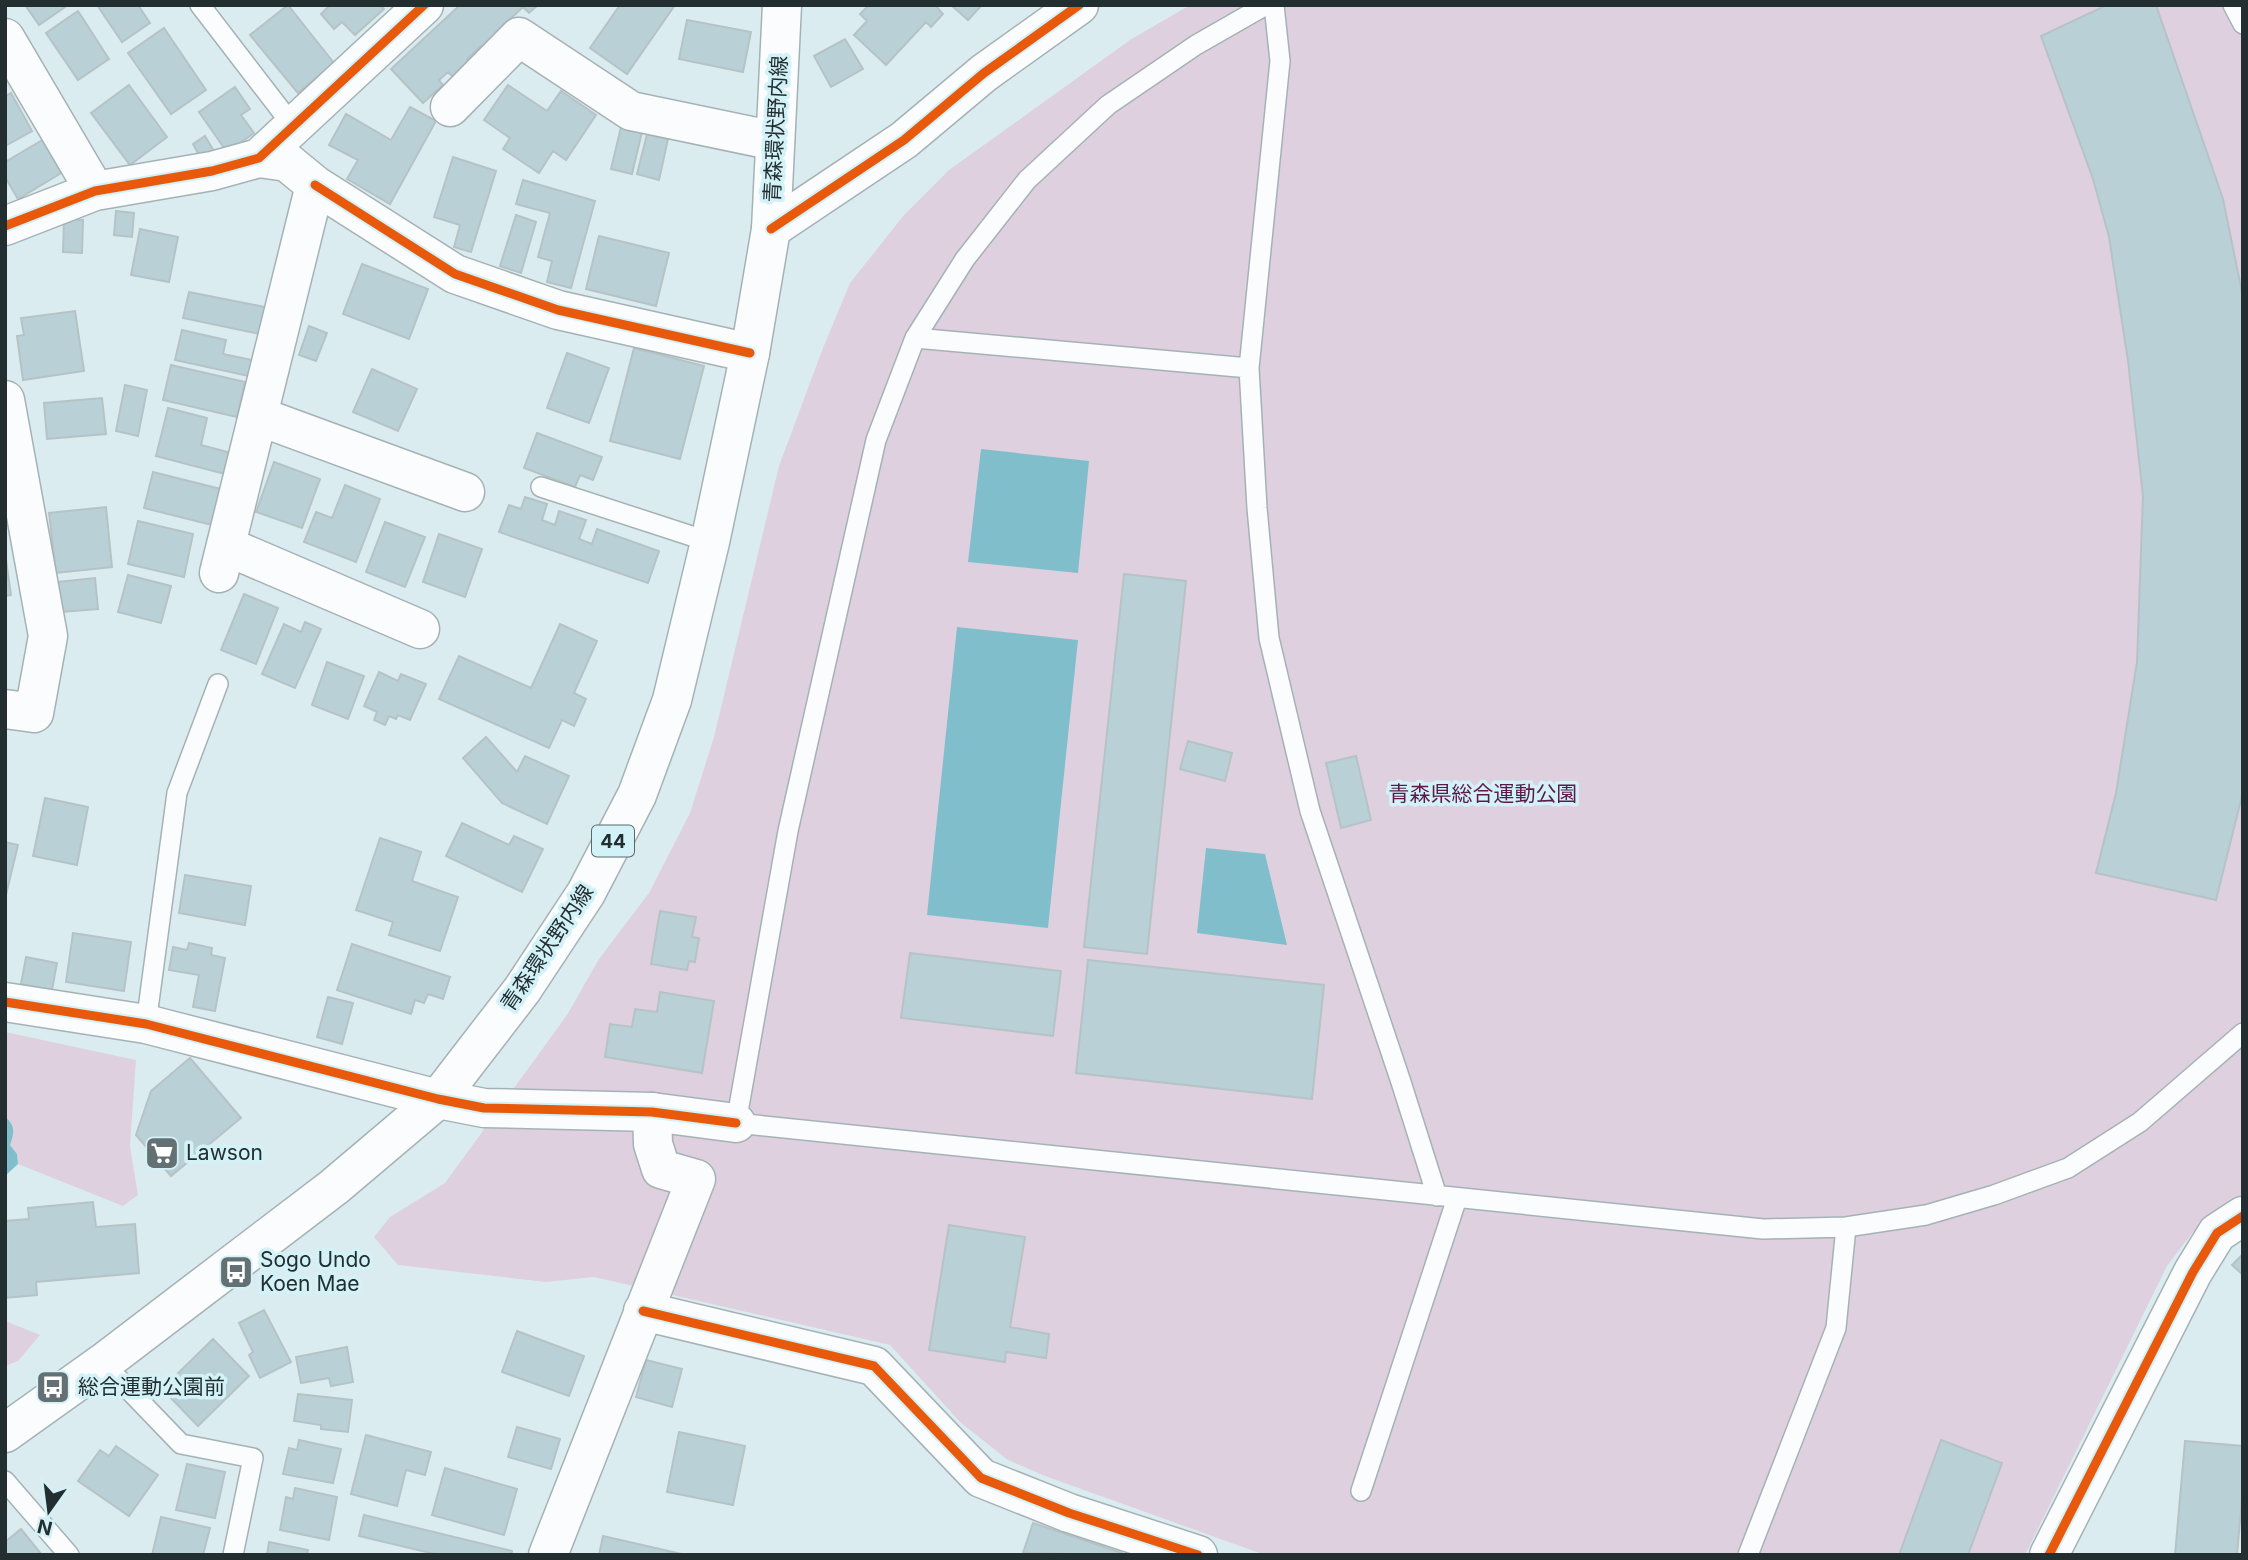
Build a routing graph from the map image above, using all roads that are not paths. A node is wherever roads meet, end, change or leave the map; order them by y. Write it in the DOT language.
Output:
graph roads {
  1 [pos="200,5"];
  2 [pos="424,5"];
  3 [pos="782,5"];
  4 [pos="1079,5"];
  5 [pos="1266,5"];
  6 [pos="1274,5"];
  7 [pos="2233,5"];
  8 [pos="2243,24"];
  9 [pos="5,38"];
  10 [pos="450,107"];
  11 [pos="293,126"];
  12 [pos="775,141"];
  13 [pos="259,158"];
  14 [pos="315,185"];
  15 [pos="95,191"];
  16 [pos="5,226"];
  17 [pos="771,229"];
  18 [pos="915,338"];
  19 [pos="750,352"];
  20 [pos="1248,368"];
  21 [pos="5,400"];
  22 [pos="258,416"];
  23 [pos="541,487"];
  24 [pos="465,492"];
  25 [pos="709,542"];
  26 [pos="420,629"];
  27 [pos="218,684"];
  28 [pos="5,709"];
  29 [pos="5,1002"];
  30 [pos="146,1024"];
  31 [pos="2243,1033"];
  32 [pos="438,1099"];
  33 [pos="652,1112"];
  34 [pos="736,1123"];
  35 [pos="1437,1196"];
  36 [pos="1457,1198"];
  37 [pos="2243,1216"];
  38 [pos="1846,1227"];
  39 [pos="643,1311"];
  40 [pos="103,1363"];
  41 [pos="5,1433"];
  42 [pos="5,1481"];
  43 [pos="1361,1491"];
  44 [pos="1174,1551"];
  45 [pos="69,1555"];
  46 [pos="233,1555"];
  47 [pos="548,1555"];
  48 [pos="1748,1555"];
  49 [pos="2049,1555"];
  1 -- 11 [label="lane"];
  2 -- 11 [label="street"];
  3 -- 12 [label="street, 青森環状野内線 / 44"];
  4 -- 17 [label="street"];
  5 -- 18 [label="lane"];
  6 -- 20 [label="lane"];
  7 -- 8 [label="lane"];
  9 -- 15 [label="street"];
  10 -- 12 [label="street"];
  11 -- 13 [label="street"];
  12 -- 17 [label="street, 青森環状野内線 / 44"];
  13 -- 14 [label="street"];
  13 -- 15 [label="street"];
  14 -- 19 [label="street"];
  14 -- 22 [label="street"];
  15 -- 16 [label="street"];
  17 -- 19 [label="street, 青森環状野内線 / 44"];
  18 -- 20 [label="lane"];
  18 -- 34 [label="lane"];
  19 -- 25 [label="street, 青森環状野内線 / 44"];
  20 -- 35 [label="lane"];
  21 -- 28 [label="street"];
  22 -- 24 [label="street"];
  22 -- 26 [label="street"];
  23 -- 25 [label="lane"];
  25 -- 32 [label="street, 青森環状野内線 / 44"];
  27 -- 30 [label="lane"];
  29 -- 30 [label="street"];
  30 -- 32 [label="street"];
  31 -- 38 [label="lane"];
  32 -- 33 [label="street"];
  32 -- 40 [label="street, 青森環状野内線 / 44"];
  33 -- 34 [label="street"];
  33 -- 39 [label="street"];
  34 -- 35 [label="lane"];
  35 -- 36 [label="lane"];
  36 -- 38 [label="lane"];
  36 -- 43 [label="lane"];
  37 -- 49 [label="street"];
  38 -- 48 [label="lane"];
  39 -- 44 [label="street"];
  39 -- 47 [label="street"];
  40 -- 41 [label="street, 青森環状野内線 / 44"];
  40 -- 46 [label="lane"];
  42 -- 45 [label="lane"];
}
